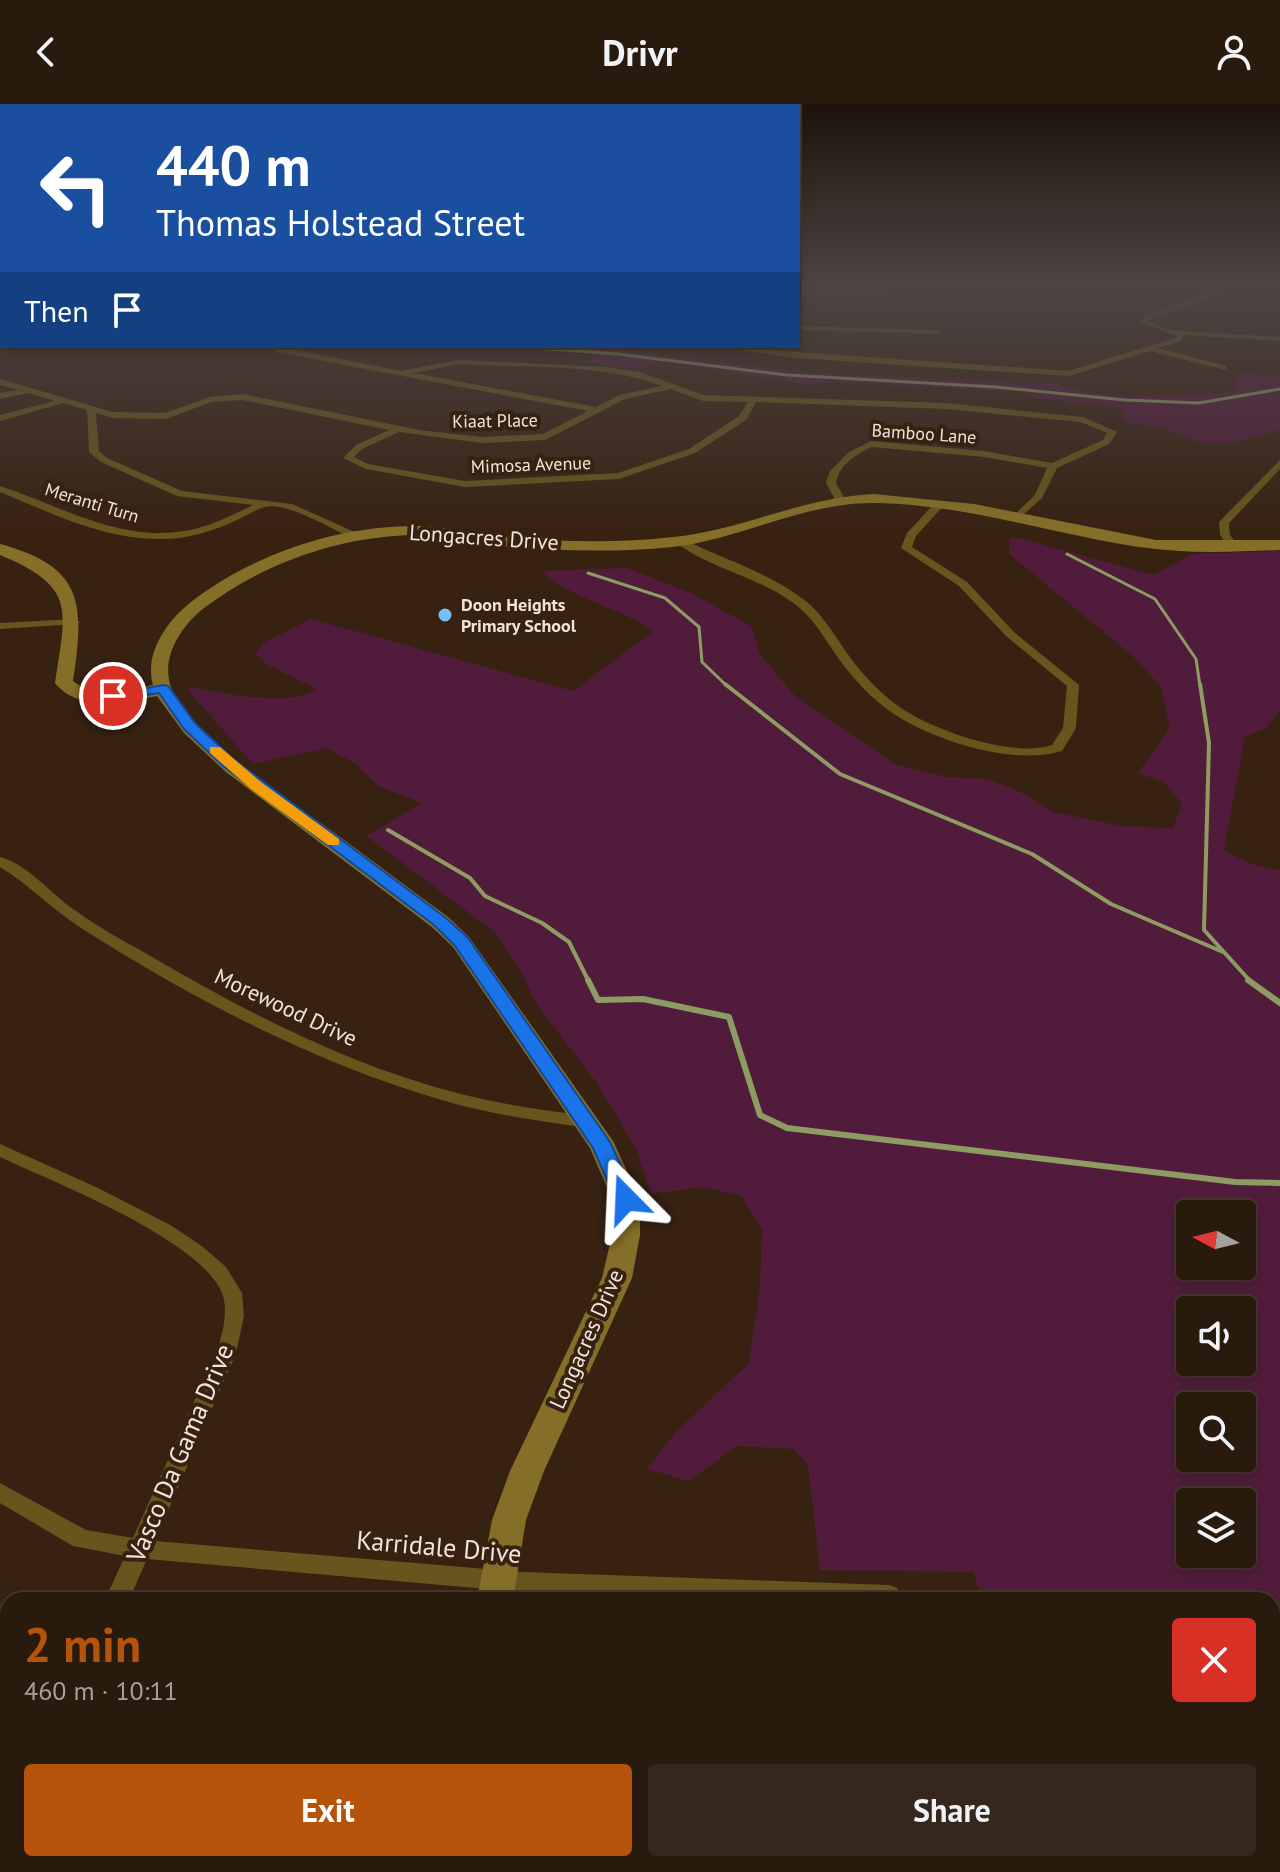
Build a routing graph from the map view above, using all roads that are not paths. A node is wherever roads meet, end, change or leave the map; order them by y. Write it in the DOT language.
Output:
graph roads {
  1 [pos="367,367"];
  2 [pos="430,367"];
  3 [pos="547,367"];
  4 [pos="947,367"];
  5 [pos="1097,367"];
  6 [pos="1217,367"];
  7 [pos="1223,368"];
  8 [pos="403,373"];
  9 [pos="0,382"];
  10 [pos="669,387"];
  11 [pos="28,391"];
  12 [pos="0,396"];
  13 [pos="753,400"];
  14 [pos="62,401"];
  15 [pos="91,410"];
  16 [pos="596,410"];
  17 [pos="0,418"];
  18 [pos="398,429"];
  19 [pos="1280,463"];
  20 [pos="1053,466"];
  21 [pos="0,489"];
  22 [pos="841,501"];
  23 [pos="267,503"];
  24 [pos="940,504"];
  25 [pos="1016,518"];
  26 [pos="355,536"];
  27 [pos="679,541"];
  28 [pos="1280,545"];
  29 [pos="1234,547"];
  30 [pos="0,549"];
  31 [pos="74,622"];
  32 [pos="0,626"];
  33 [pos="163,689"];
  34 [pos="0,861"];
  35 [pos="583,1121"];
  36 [pos="0,1150"];
  37 [pos="0,1492"];
  38 [pos="139,1549"];
  39 [pos="496,1590"];
  40 [pos="120,1592"];
  41 [pos="594,1592"];
  1 -- 8 [label="street"];
  2 -- 8 [label="street"];
  3 -- 10 [label="street"];
  4 -- 5 [label="street"];
  6 -- 7 [label="street"];
  8 -- 16 [label="street"];
  9 -- 11 [label="street, Kiaat Place"];
  10 -- 13 [label="street"];
  10 -- 16 [label="street, Kiaat Place"];
  11 -- 12 [label="street"];
  11 -- 14 [label="street, Kiaat Place"];
  13 -- 18 [label="street, Mimosa Avenue"];
  13 -- 20 [label="street"];
  14 -- 15 [label="street, Kiaat Place"];
  14 -- 17 [label="street"];
  15 -- 18 [label="street, Kiaat Place"];
  15 -- 23 [label="street"];
  16 -- 18 [label="street, Kiaat Place"];
  19 -- 29 [label="street"];
  20 -- 22 [label="street, Bamboo Lane"];
  20 -- 25 [label="street"];
  21 -- 23 [label="street, Meranti Turn"];
  22 -- 24 [label="street, Longacres Drive"];
  22 -- 27 [label="street, Longacres Drive"];
  23 -- 26 [label="street"];
  24 -- 25 [label="street, Longacres Drive"];
  24 -- 27 [label="street"];
  25 -- 29 [label="street, Longacres Drive"];
  26 -- 27 [label="street, Longacres Drive"];
  26 -- 33 [label="street, Longacres Drive"];
  28 -- 29 [label="street, Longacres Drive"];
  30 -- 31 [label="street"];
  31 -- 32 [label="street"];
  31 -- 33 [label="street"];
  33 -- 35 [label="street, Longacres Drive"];
  34 -- 35 [label="street, Morewood Drive"];
  35 -- 39 [label="street, Longacres Drive"];
  36 -- 38 [label="street, Vasco Da Gama Drive"];
  37 -- 38 [label="street, Karridale Drive"];
  38 -- 39 [label="street, Karridale Drive"];
  38 -- 40 [label="street, Vasco Da Gama Drive"];
  39 -- 41 [label="street, Karridale Drive"];
}
